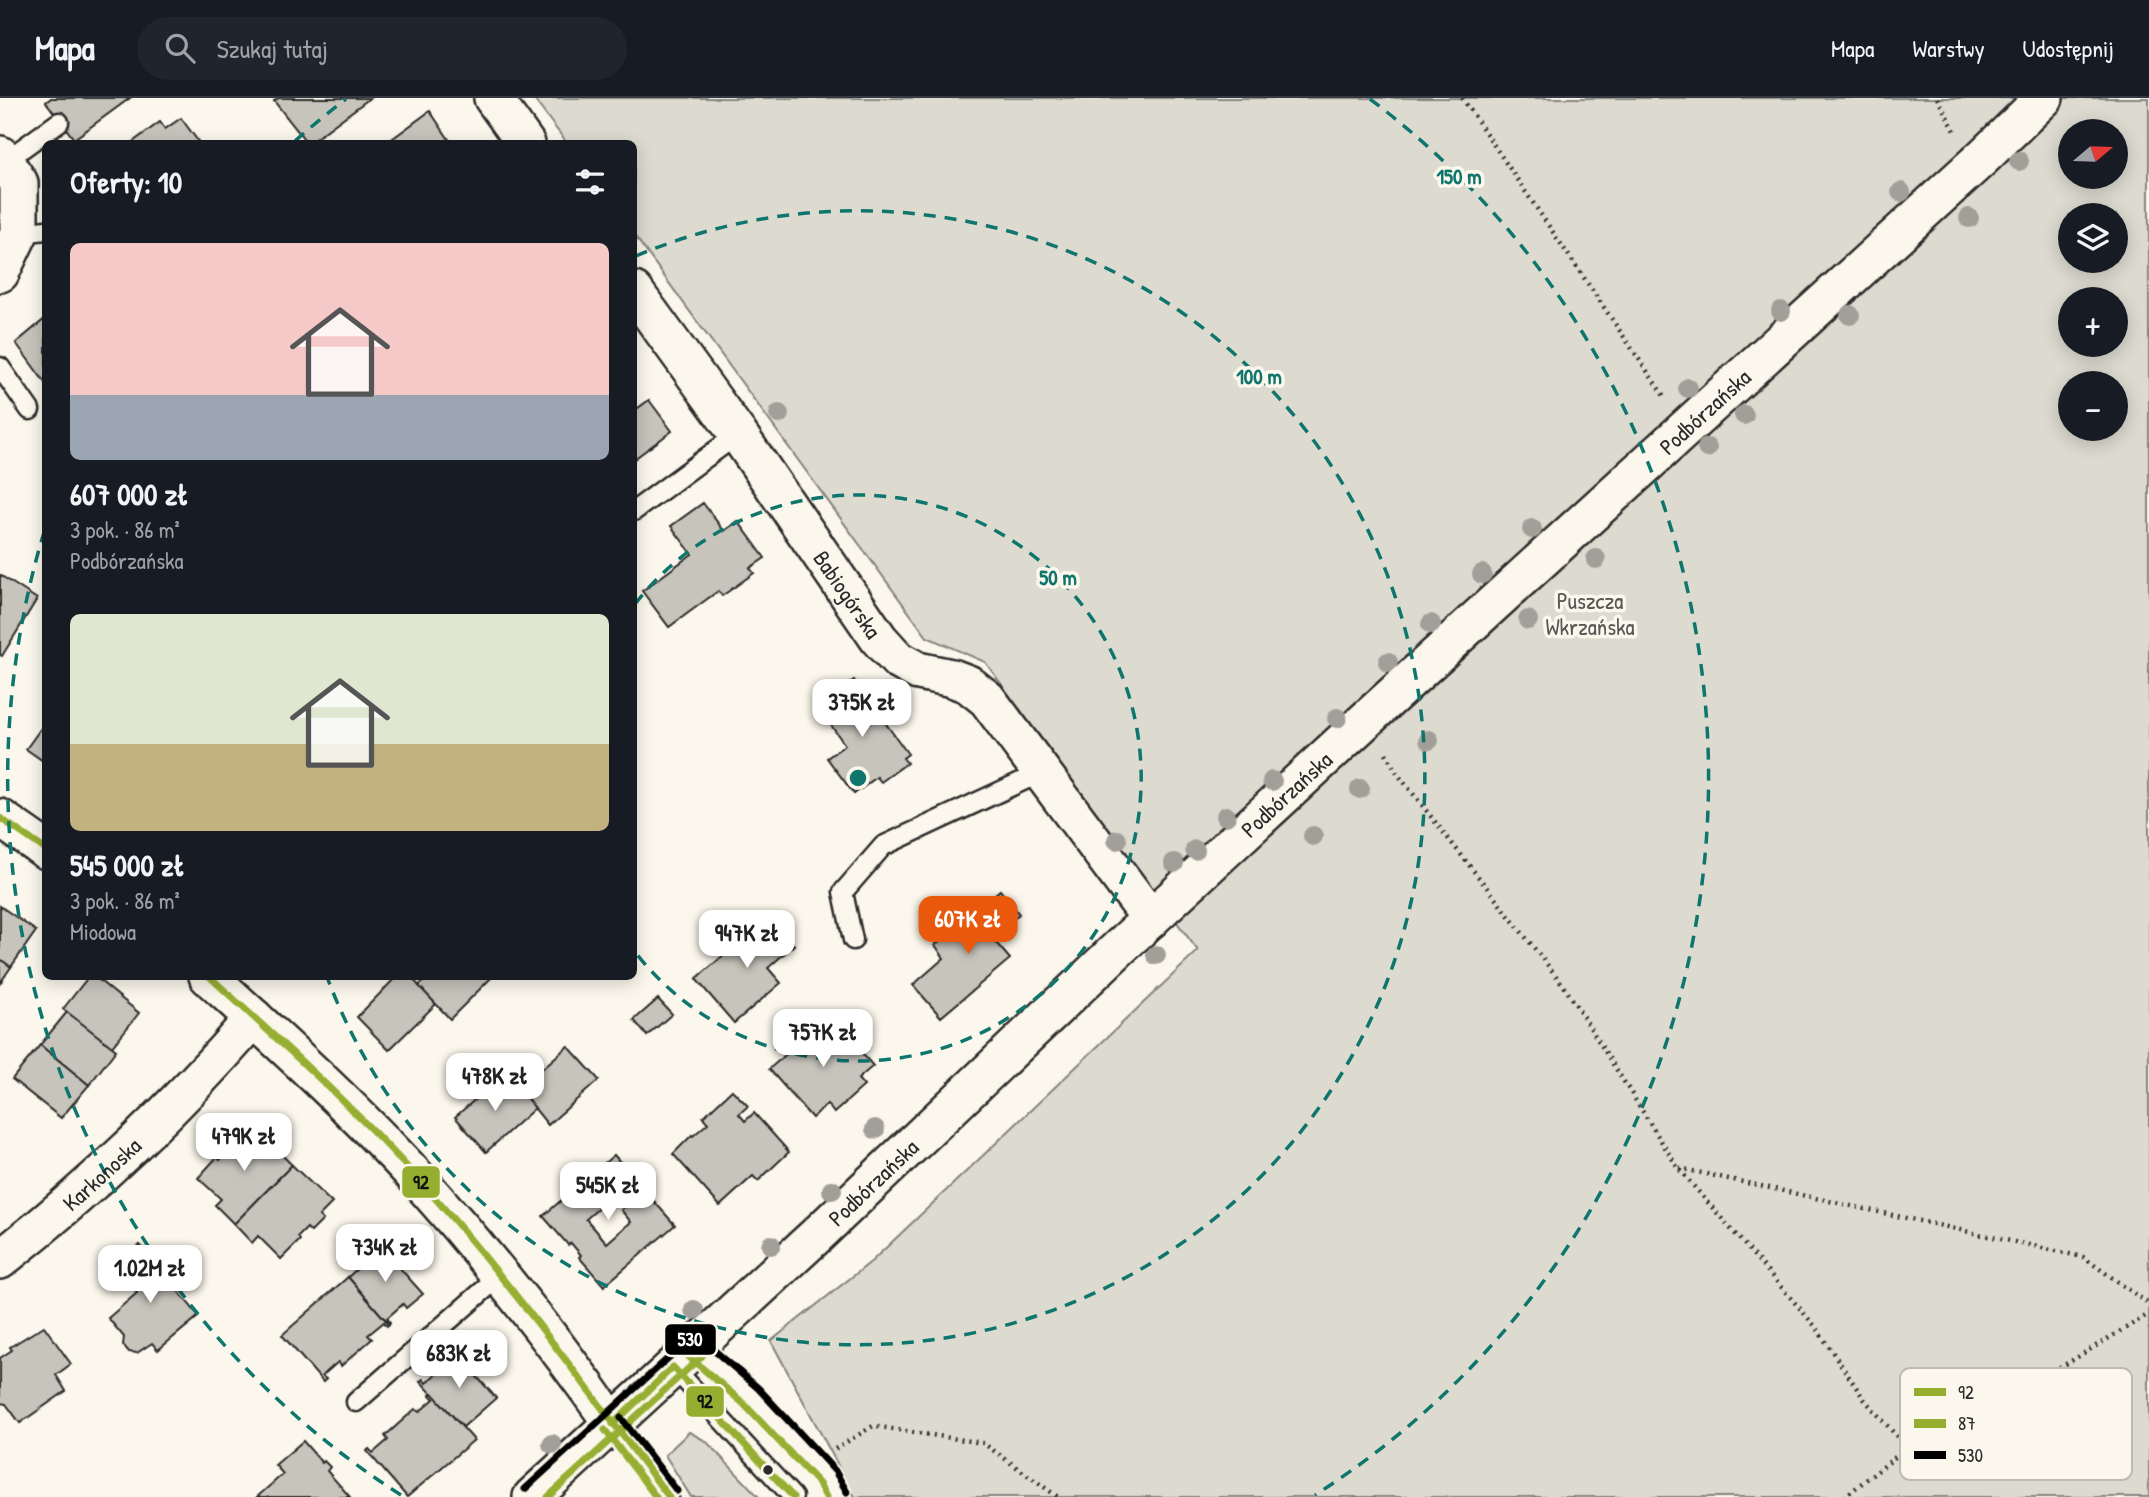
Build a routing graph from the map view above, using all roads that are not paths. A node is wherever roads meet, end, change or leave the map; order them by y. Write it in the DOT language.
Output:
graph roads {
  1 [pos="493,98"];
  2 [pos="2044,98"];
  3 [pos="58,122"];
  4 [pos="523,140"];
  5 [pos="2,158"];
  6 [pos="32,232"];
  7 [pos="0,273"];
  8 [pos="637,295"];
  9 [pos="0,367"];
  10 [pos="30,410"];
  11 [pos="738,434"];
  12 [pos="637,509"];
  13 [pos="1042,772"];
  14 [pos="0,818"];
  15 [pos="42,846"];
  16 [pos="1151,919"];
  17 [pos="853,940"];
  18 [pos="212,980"];
  19 [pos="254,1018"];
  20 [pos="0,1260"];
  21 [pos="501,1275"];
  22 [pos="684,1357"];
  23 [pos="356,1402"];
  24 [pos="613,1424"];
  25 [pos="532,1497"];
  26 [pos="669,1497"];
  27 [pos="793,1497"];
  28 [pos="838,1497"];
  1 -- 4 [label="street"];
  2 -- 16 [label="street, Podbórzańska"];
  3 -- 5 [label="lane"];
  5 -- 6 [label="street"];
  6 -- 7 [label="street"];
  8 -- 11 [label="street, Babiogórska"];
  9 -- 10 [label="lane"];
  11 -- 12 [label="lane"];
  11 -- 13 [label="street, Babiogórska"];
  13 -- 16 [label="street, Babiogórska"];
  13 -- 17 [label="lane"];
  14 -- 15 [label="street"];
  16 -- 22 [label="street, Podbórzańska"];
  18 -- 19 [label="street"];
  19 -- 20 [label="street, Karkonoska"];
  19 -- 21 [label="street"];
  21 -- 23 [label="lane"];
  21 -- 24 [label="street"];
  22 -- 24 [label="street, Podbórzańska"];
  22 -- 27 [label="lane"];
  22 -- 28 [label="lane"];
  24 -- 25 [label="street, Podbórzańska"];
  24 -- 26 [label="lane"];
}
